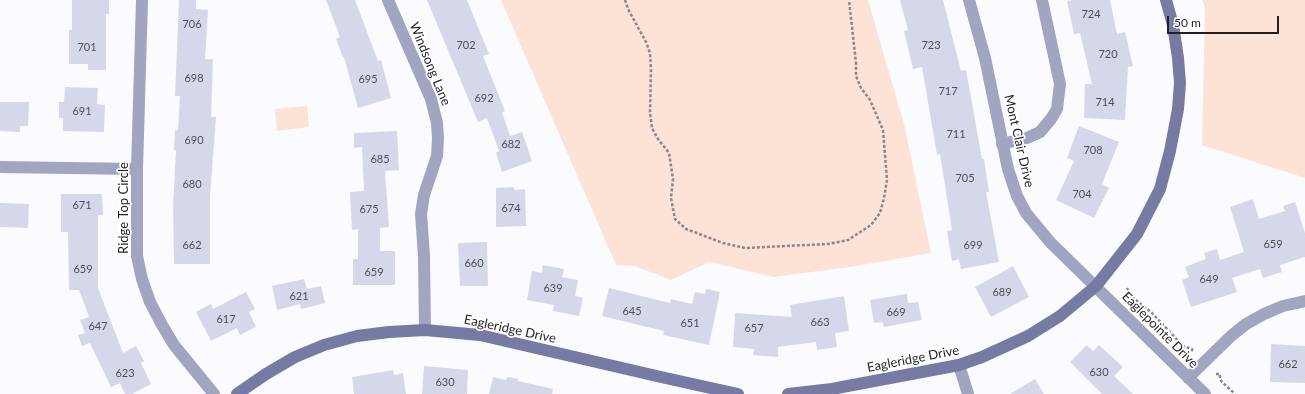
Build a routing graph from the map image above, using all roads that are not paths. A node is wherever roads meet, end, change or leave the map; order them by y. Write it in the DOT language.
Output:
graph roads {
  1 [pos="142,0"];
  2 [pos="388,0"];
  3 [pos="969,0"];
  4 [pos="1042,0"];
  5 [pos="1166,0"];
  6 [pos="1002,144"];
  7 [pos="0,167"];
  8 [pos="137,169"];
  9 [pos="1096,286"];
  10 [pos="1305,301"];
  11 [pos="425,330"];
  12 [pos="959,365"];
  13 [pos="1188,378"];
  14 [pos="214,394"];
  15 [pos="237,394"];
  16 [pos="738,394"];
  17 [pos="788,394"];
  18 [pos="968,394"];
  19 [pos="1205,394"];
  1 -- 8 [label="street, Ridge Top Circle"];
  2 -- 11 [label="street, Windsong Lane"];
  3 -- 6 [label="street, Mont Clair Drive"];
  4 -- 6 [label="street"];
  5 -- 9 [label="main road, Eagleridge Drive"];
  6 -- 9 [label="street, Mont Clair Drive"];
  7 -- 8 [label="street"];
  8 -- 14 [label="street, Ridge Top Circle"];
  9 -- 12 [label="main road, Eagleridge Drive"];
  9 -- 13 [label="street, Eaglepointe Drive"];
  10 -- 13 [label="street"];
  11 -- 15 [label="main road, Eagleridge Drive"];
  11 -- 16 [label="main road, Eagleridge Drive"];
  12 -- 17 [label="main road, Eagleridge Drive"];
  12 -- 18 [label="street"];
  13 -- 19 [label="street, Eaglepointe Drive"];
}
